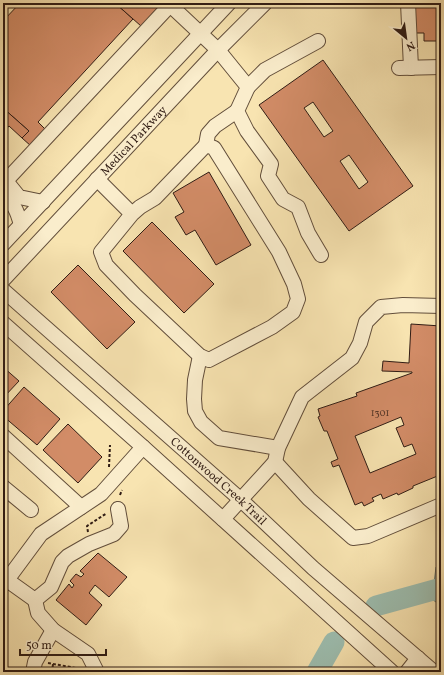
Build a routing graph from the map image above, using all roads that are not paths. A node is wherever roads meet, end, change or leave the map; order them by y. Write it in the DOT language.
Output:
graph roads {
  1 [pos="230,3"];
  2 [pos="265,3"];
  3 [pos="408,3"];
  4 [pos="171,4"];
  5 [pos="201,33"];
  6 [pos="318,41"];
  7 [pos="218,50"];
  8 [pos="441,67"];
  9 [pos="248,86"];
  10 [pos="237,111"];
  11 [pos="206,145"];
  12 [pos="97,178"];
  13 [pos="4,186"];
  14 [pos="43,202"];
  15 [pos="132,214"];
  16 [pos="21,225"];
  17 [pos="3,244"];
  18 [pos="321,255"];
  19 [pos="3,280"];
  20 [pos="3,290"];
  21 [pos="441,306"];
  22 [pos="3,323"];
  23 [pos="200,356"];
  24 [pos="3,436"];
  25 [pos="143,447"];
  26 [pos="278,448"];
  27 [pos="276,462"];
  28 [pos="3,487"];
  29 [pos="240,499"];
  30 [pos="441,505"];
  31 [pos="81,507"];
  32 [pos="31,510"];
  33 [pos="113,511"];
  34 [pos="223,519"];
  35 [pos="4,580"];
  36 [pos="35,600"];
  37 [pos="53,630"];
  38 [pos="418,658"];
  39 [pos="33,672"];
  40 [pos="97,672"];
  41 [pos="392,672"];
  42 [pos="407,672"];
  43 [pos="434,672"];
  1 -- 5 [label="street, Medical Parkway"];
  2 -- 7 [label="street, Medical Parkway"];
  3 -- 8 [label="street"];
  4 -- 5 [label="street"];
  4 -- 13 [label="street"];
  5 -- 7 [label="street"];
  5 -- 14 [label="street, Medical Parkway"];
  6 -- 9 [label="street"];
  7 -- 9 [label="street"];
  7 -- 12 [label="street, Medical Parkway"];
  9 -- 10 [label="street"];
  10 -- 11 [label="street"];
  10 -- 18 [label="street"];
  11 -- 15 [label="street"];
  11 -- 23 [label="street"];
  12 -- 15 [label="street"];
  12 -- 19 [label="street, Medical Parkway"];
  13 -- 14 [label="street"];
  13 -- 16 [label="street"];
  14 -- 16 [label="street, Medical Parkway"];
  15 -- 23 [label="street"];
  16 -- 17 [label="street, Medical Parkway"];
  20 -- 29 [label="street, Cottonwood Creek Trail"];
  21 -- 26 [label="street"];
  22 -- 25 [label="street, Cottonwood Creek Trail"];
  23 -- 26 [label="street"];
  24 -- 31 [label="street"];
  25 -- 31 [label="street"];
  25 -- 34 [label="street, Cottonwood Creek Trail"];
  26 -- 27 [label="street"];
  27 -- 29 [label="street"];
  27 -- 30 [label="street"];
  28 -- 32 [label="street"];
  29 -- 34 [label="street"];
  29 -- 38 [label="street, Cottonwood Creek Trail"];
  31 -- 35 [label="street"];
  33 -- 36 [label="street"];
  34 -- 41 [label="street, Cottonwood Creek Trail"];
  35 -- 36 [label="street"];
  36 -- 37 [label="street"];
  37 -- 39 [label="street"];
  37 -- 40 [label="street"];
  38 -- 42 [label="street"];
  38 -- 43 [label="street, Cottonwood Creek Trail"];
}
